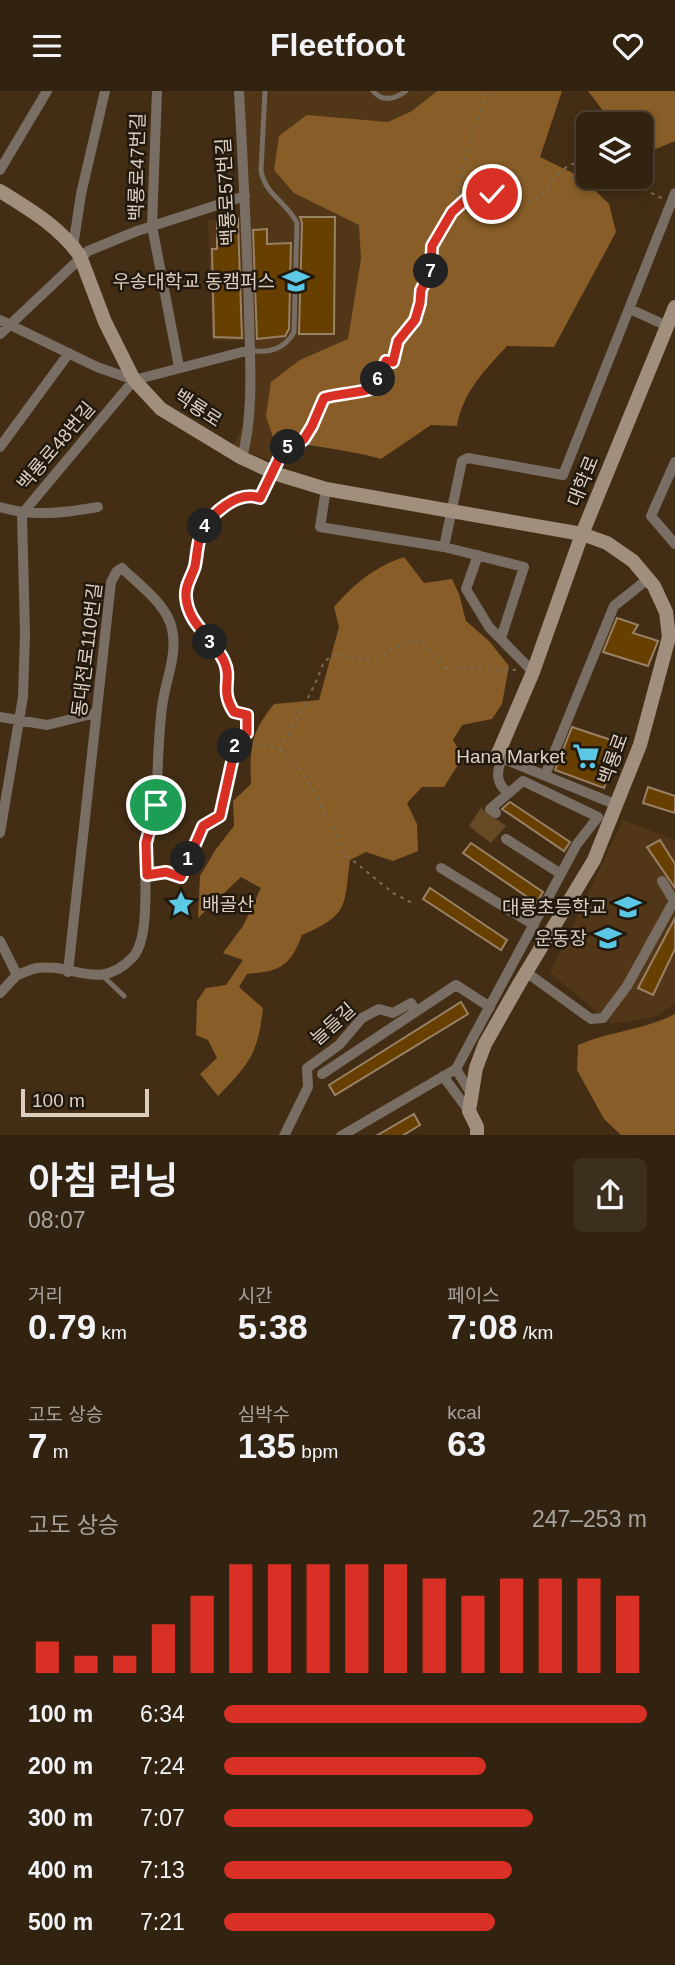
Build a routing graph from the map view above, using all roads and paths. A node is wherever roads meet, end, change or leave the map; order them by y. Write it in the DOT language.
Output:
graph roads {
  1 [pos="47,91"];
  2 [pos="105,91"];
  3 [pos="157,91"];
  4 [pos="237,91"];
  5 [pos="265,91"];
  6 [pos="373,91"];
  7 [pos="406,91"];
  8 [pos="487,91"];
  9 [pos="576,164"];
  10 [pos="0,170"];
  11 [pos="648,189"];
  12 [pos="0,191"];
  13 [pos="675,193"];
  14 [pos="245,196"];
  15 [pos="671,204"];
  16 [pos="452,212"];
  17 [pos="152,226"];
  18 [pos="77,252"];
  19 [pos="630,309"];
  20 [pos="672,319"];
  21 [pos="5,322"];
  22 [pos="0,334"];
  23 [pos="250,350"];
  24 [pos="69,353"];
  25 [pos="179,367"];
  26 [pos="134,380"];
  27 [pos="0,447"];
  28 [pos="242,458"];
  29 [pos="675,463"];
  30 [pos="326,489"];
  31 [pos="0,507"];
  32 [pos="98,507"];
  33 [pos="452,510"];
  34 [pos="22,514"];
  35 [pos="582,534"];
  36 [pos="675,544"];
  37 [pos="444,547"];
  38 [pos="478,555"];
  39 [pos="648,579"];
  40 [pos="672,637"];
  41 [pos="500,638"];
  42 [pos="531,670"];
  43 [pos="96,713"];
  44 [pos="0,717"];
  45 [pos="19,720"];
  46 [pos="236,744"];
  47 [pos="280,749"];
  48 [pos="499,757"];
  49 [pos="545,775"];
  50 [pos="508,793"];
  51 [pos="3,802"];
  52 [pos="617,805"];
  53 [pos="496,813"];
  54 [pos="0,833"];
  55 [pos="506,839"];
  56 [pos="441,868"];
  57 [pos="561,874"];
  58 [pos="147,875"];
  59 [pos="662,881"];
  60 [pos="414,904"];
  61 [pos="534,925"];
  62 [pos="0,941"];
  63 [pos="68,972"];
  64 [pos="526,972"];
  65 [pos="17,975"];
  66 [pos="103,976"];
  67 [pos="0,993"];
  68 [pos="124,996"];
  69 [pos="414,1007"];
  70 [pos="489,1007"];
  71 [pos="456,1069"];
  72 [pos="323,1074"];
  73 [pos="443,1076"];
  74 [pos="470,1092"];
  75 [pos="469,1111"];
  76 [pos="284,1135"];
  77 [pos="343,1135"];
  78 [pos="477,1135"];
  1 -- 10 [label="street"];
  2 -- 18 [label="street, 백룡로"];
  3 -- 17 [label="street, 백룡로47번길"];
  4 -- 14 [label="street, 백룡로57번길"];
  5 -- 23 [label="lane"];
  6 -- 7 [label="lane"];
  8 -- 16 [label="path"];
  9 -- 16 [label="path"];
  11 -- 15 [label="path"];
  12 -- 18 [label="main road, 백룡로"];
  13 -- 15 [label="street"];
  14 -- 17 [label="street"];
  14 -- 23 [label="street, 백룡로57번길"];
  15 -- 19 [label="street"];
  16 -- 46 [label="path, bridge"];
  17 -- 18 [label="street"];
  17 -- 25 [label="street, 백룡로47번길"];
  18 -- 21 [label="street"];
  18 -- 26 [label="main road, 백룡로"];
  19 -- 20 [label="street"];
  19 -- 33 [label="street"];
  20 -- 35 [label="main road, 대학로"];
  21 -- 22 [label="street"];
  21 -- 24 [label="street"];
  23 -- 25 [label="street, 백룡로"];
  23 -- 28 [label="street, 백룡로57번길"];
  24 -- 26 [label="street"];
  24 -- 27 [label="street"];
  25 -- 26 [label="street, 백룡로"];
  26 -- 28 [label="main road, 백룡로"];
  26 -- 34 [label="street, 백룡로48번길"];
  28 -- 30 [label="main road, 백룡로"];
  29 -- 36 [label="street"];
  30 -- 33 [label="main road, 백룡로"];
  30 -- 37 [label="street"];
  31 -- 34 [label="street"];
  32 -- 34 [label="street"];
  33 -- 35 [label="main road, 백룡로"];
  33 -- 37 [label="street"];
  34 -- 45 [label="street, 백룡로48번길"];
  35 -- 39 [label="main road, 백룡로"];
  35 -- 42 [label="main road, 대학로"];
  37 -- 38 [label="street"];
  38 -- 41 [label="street"];
  38 -- 41 [label="street"];
  39 -- 40 [label="main road, 백룡로"];
  39 -- 49 [label="street"];
  40 -- 52 [label="main road, 백룡로"];
  41 -- 42 [label="street"];
  42 -- 47 [label="path"];
  42 -- 48 [label="main road, 대학로"];
  43 -- 45 [label="street"];
  43 -- 58 [label="street, 동대전로110번길"];
  43 -- 63 [label="street, 동대전로110번길"];
  44 -- 45 [label="street"];
  45 -- 51 [label="street, 백룡로48번길"];
  46 -- 47 [label="path"];
  46 -- 58 [label="path"];
  47 -- 60 [label="path"];
  48 -- 49 [label="street"];
  48 -- 50 [label="street"];
  49 -- 52 [label="street"];
  50 -- 53 [label="street"];
  50 -- 57 [label="street"];
  51 -- 54 [label="street, 백룡로48번길"];
  52 -- 64 [label="main road, 백룡로"];
  55 -- 57 [label="street"];
  56 -- 61 [label="street"];
  57 -- 61 [label="street"];
  58 -- 66 [label="street, 동대전로110번길"];
  59 -- 64 [label="street"];
  61 -- 70 [label="street"];
  62 -- 65 [label="street"];
  63 -- 65 [label="street"];
  63 -- 66 [label="street"];
  64 -- 74 [label="main road, 백룡로"];
  65 -- 67 [label="street"];
  66 -- 68 [label="lane"];
  69 -- 70 [label="street"];
  69 -- 72 [label="street"];
  69 -- 76 [label="street, 늘들길"];
  70 -- 71 [label="street"];
  71 -- 73 [label="street"];
  71 -- 74 [label="street"];
  73 -- 75 [label="street"];
  73 -- 77 [label="street"];
  74 -- 75 [label="main road, 백룡로"];
  75 -- 78 [label="main road, 백룡로"];
}
